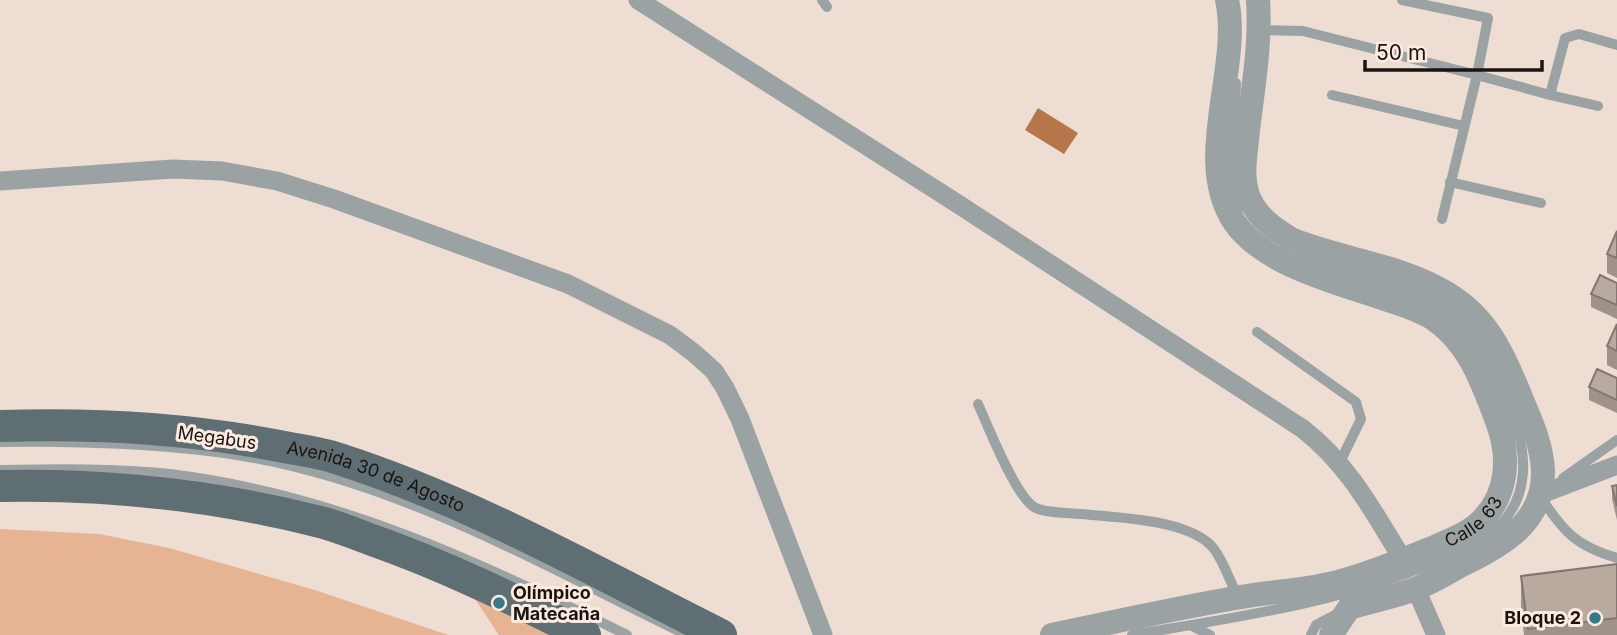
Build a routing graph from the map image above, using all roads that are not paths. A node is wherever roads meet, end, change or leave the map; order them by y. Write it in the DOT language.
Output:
graph roads {
  1 [pos="638,0"];
  2 [pos="1227,0"];
  3 [pos="1258,0"];
  4 [pos="1402,0"];
  5 [pos="1249,26"];
  6 [pos="1617,45"];
  7 [pos="1477,75"];
  8 [pos="1332,95"];
  9 [pos="1550,95"];
  10 [pos="1598,106"];
  11 [pos="1464,126"];
  12 [pos="0,181"];
  13 [pos="1450,182"];
  14 [pos="1541,203"];
  15 [pos="1441,219"];
  16 [pos="1255,231"];
  17 [pos="1256,331"];
  18 [pos="978,404"];
  19 [pos="0,426"];
  20 [pos="1617,440"];
  21 [pos="0,442"];
  22 [pos="1340,462"];
  23 [pos="1617,465"];
  24 [pos="0,470"];
  25 [pos="0,485"];
  26 [pos="1539,495"];
  27 [pos="1617,558"];
  28 [pos="1403,560"];
  29 [pos="1416,589"];
  30 [pos="1238,597"];
  31 [pos="1349,608"];
  32 [pos="1190,625"];
  33 [pos="585,635"];
  34 [pos="627,635"];
  35 [pos="687,635"];
  36 [pos="721,635"];
  37 [pos="823,635"];
  38 [pos="1052,635"];
  39 [pos="1132,635"];
  40 [pos="1210,635"];
  41 [pos="1311,635"];
  42 [pos="1331,635"];
  43 [pos="1436,635"];
  1 -- 22 [label="street"];
  2 -- 16 [label="street, Calle 63"];
  3 -- 5 [label="street, Calle 63"];
  4 -- 7 [label="lane"];
  5 -- 7 [label="lane"];
  5 -- 16 [label="lane"];
  5 -- 26 [label="street, Calle 63"];
  6 -- 9 [label="lane"];
  7 -- 9 [label="lane"];
  7 -- 11 [label="lane"];
  8 -- 11 [label="lane"];
  9 -- 10 [label="lane"];
  11 -- 13 [label="lane"];
  12 -- 37 [label="street"];
  13 -- 14 [label="lane"];
  13 -- 15 [label="lane"];
  16 -- 28 [label="street, Calle 63"];
  16 -- 32 [label="lane"];
  17 -- 22 [label="lane"];
  18 -- 30 [label="lane"];
  19 -- 36 [label="main road, Avenida 30 de Agosto"];
  20 -- 26 [label="lane"];
  21 -- 35 [label="lane, Megabus"];
  22 -- 28 [label="street"];
  23 -- 26 [label="street"];
  24 -- 34 [label="lane"];
  25 -- 33 [label="main road"];
  26 -- 27 [label="lane"];
  26 -- 29 [label="street, Calle 63"];
  28 -- 30 [label="street, Calle 63"];
  29 -- 31 [label="street, Calle 63"];
  29 -- 43 [label="street"];
  30 -- 38 [label="street, Calle 63"];
  31 -- 41 [label="lane"];
  31 -- 42 [label="street"];
  32 -- 39 [label="lane"];
  32 -- 40 [label="lane"];
}
